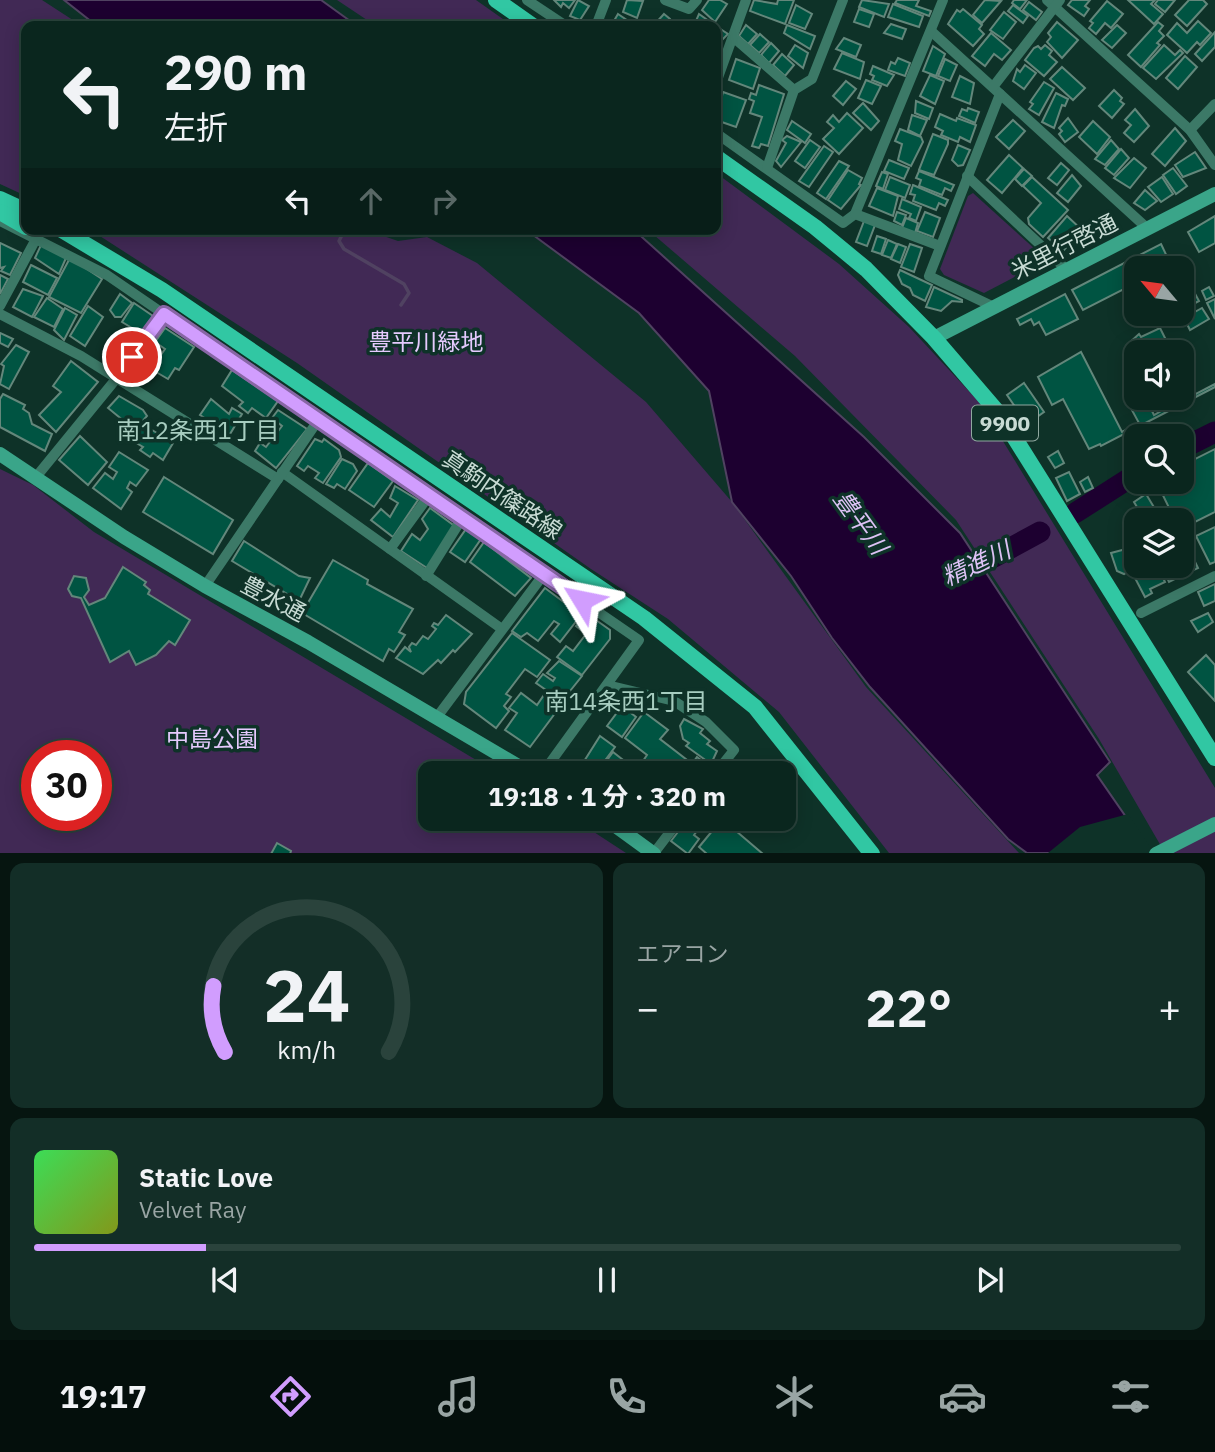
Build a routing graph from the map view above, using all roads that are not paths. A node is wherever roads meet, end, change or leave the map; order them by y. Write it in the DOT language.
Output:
graph roads {
  1 [pos="496,0"];
  2 [pos="527,0"];
  3 [pos="606,0"];
  4 [pos="665,0"];
  5 [pos="697,0"];
  6 [pos="746,0"];
  7 [pos="844,0"];
  8 [pos="943,0"];
  9 [pos="1054,2"];
  10 [pos="526,21"];
  11 [pos="558,21"];
  12 [pos="598,21"];
  13 [pos="931,31"];
  14 [pos="733,37"];
  15 [pos="721,69"];
  16 [pos="794,90"];
  17 [pos="996,91"];
  18 [pos="1215,104"];
  19 [pos="1190,130"];
  20 [pos="721,136"];
  21 [pos="721,161"];
  22 [pos="1215,165"];
  23 [pos="767,168"];
  24 [pos="967,176"];
  25 [pos="1215,194"];
  26 [pos="0,199"];
  27 [pos="21,210"];
  28 [pos="0,212"];
  29 [pos="855,214"];
  30 [pos="0,221"];
  31 [pos="21,226"];
  32 [pos="21,228"];
  33 [pos="1148,229"];
  34 [pos="30,235"];
  35 [pos="36,235"];
  36 [pos="70,235"];
  37 [pos="940,246"];
  38 [pos="1067,271"];
  39 [pos="0,306"];
  40 [pos="994,307"];
  41 [pos="0,314"];
  42 [pos="164,314"];
  43 [pos="934,338"];
  44 [pos="117,379"];
  45 [pos="319,419"];
  46 [pos="0,454"];
  47 [pos="280,475"];
  48 [pos="36,477"];
  49 [pos="428,497"];
  50 [pos="461,520"];
  51 [pos="390,549"];
  52 [pos="544,574"];
  53 [pos="426,576"];
  54 [pos="1215,576"];
  55 [pos="205,586"];
  56 [pos="1140,613"];
  57 [pos="502,629"];
  58 [pos="607,685"];
  59 [pos="437,717"];
  60 [pos="1215,758"];
  61 [pos="510,761"];
  62 [pos="551,761"];
  63 [pos="725,761"];
  64 [pos="1215,824"];
  65 [pos="623,831"];
  66 [pos="671,831"];
  67 [pos="654,853"];
  68 [pos="872,853"];
  69 [pos="1156,853"];
  1 -- 10 [label="main road"];
  2 -- 11 [label="street"];
  3 -- 12 [label="street"];
  4 -- 5 [label="street"];
  6 -- 14 [label="street"];
  7 -- 16 [label="street"];
  8 -- 13 [label="street"];
  9 -- 17 [label="street"];
  9 -- 19 [label="street"];
  13 -- 17 [label="street"];
  13 -- 29 [label="street"];
  14 -- 15 [label="street"];
  14 -- 16 [label="street"];
  16 -- 23 [label="street"];
  17 -- 24 [label="street"];
  17 -- 33 [label="street"];
  18 -- 19 [label="street"];
  19 -- 22 [label="street"];
  20 -- 23 [label="street"];
  21 -- 43 [label="main road, 9900"];
  23 -- 29 [label="street"];
  24 -- 37 [label="street"];
  24 -- 38 [label="street"];
  25 -- 33 [label="street, 米里行啓通"];
  26 -- 27 [label="main road"];
  28 -- 31 [label="main road"];
  29 -- 37 [label="street"];
  30 -- 32 [label="street"];
  33 -- 38 [label="street, 米里行啓通"];
  34 -- 39 [label="street"];
  35 -- 42 [label="street"];
  36 -- 68 [label="main road, 真駒内篠路線"];
  37 -- 40 [label="street"];
  38 -- 40 [label="street, 米里行啓通"];
  40 -- 43 [label="street, 米里行啓通"];
  41 -- 44 [label="street"];
  42 -- 44 [label="street"];
  42 -- 45 [label="street"];
  43 -- 60 [label="main road, 9900"];
  44 -- 47 [label="street"];
  44 -- 48 [label="street"];
  45 -- 47 [label="street"];
  45 -- 49 [label="street"];
  46 -- 48 [label="street, 豊水通"];
  47 -- 51 [label="street"];
  47 -- 55 [label="street"];
  48 -- 55 [label="street, 豊水通"];
  49 -- 50 [label="street"];
  49 -- 51 [label="street"];
  50 -- 52 [label="street"];
  50 -- 53 [label="street"];
  51 -- 53 [label="street"];
  52 -- 57 [label="street"];
  52 -- 58 [label="street"];
  53 -- 57 [label="street"];
  54 -- 56 [label="street"];
  55 -- 59 [label="street, 豊水通"];
  57 -- 59 [label="street"];
  58 -- 62 [label="street"];
  58 -- 63 [label="street"];
  59 -- 61 [label="street, 豊水通"];
  64 -- 69 [label="street"];
  65 -- 67 [label="street"];
  66 -- 67 [label="street"];
}
